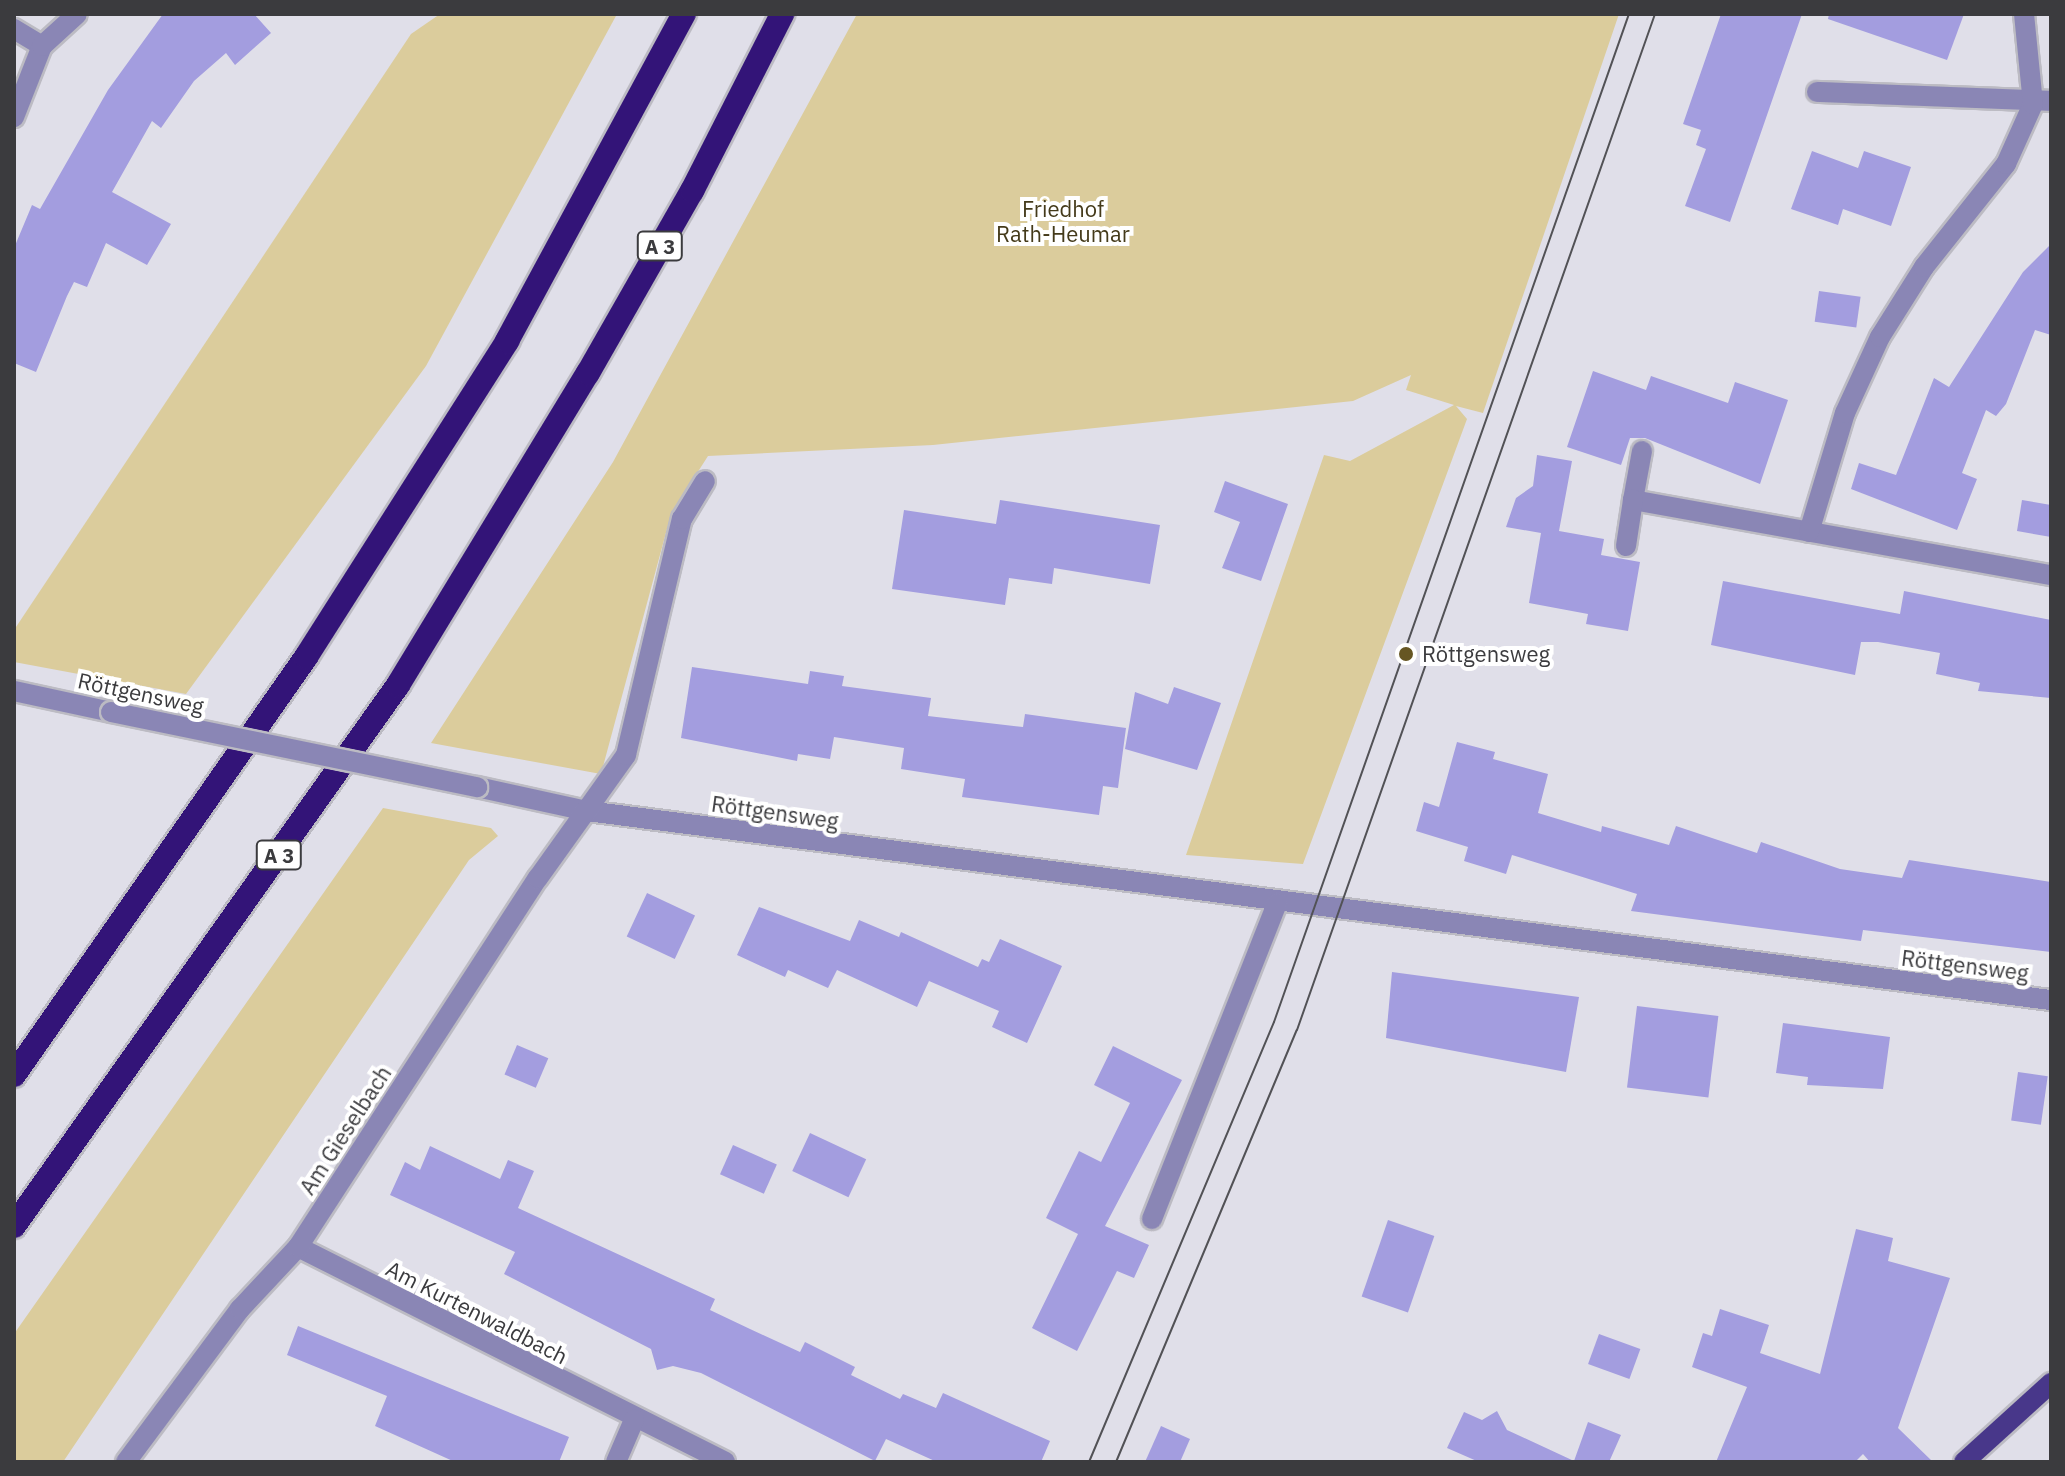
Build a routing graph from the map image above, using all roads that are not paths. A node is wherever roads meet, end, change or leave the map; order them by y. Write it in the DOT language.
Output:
graph roads {
  1 [pos="77,14"];
  2 [pos="684,14"];
  3 [pos="782,14"];
  4 [pos="2024,14"];
  5 [pos="14,29"];
  6 [pos="42,46"];
  7 [pos="1817,92"];
  8 [pos="2042,103"];
  9 [pos="14,117"];
  10 [pos="1642,451"];
  11 [pos="705,481"];
  12 [pos="1633,500"];
  13 [pos="1809,532"];
  14 [pos="1626,546"];
  15 [pos="2051,575"];
  16 [pos="14,691"];
  17 [pos="587,811"];
  18 [pos="1277,903"];
  19 [pos="2051,1000"];
  20 [pos="14,1075"];
  21 [pos="1152,1219"];
  22 [pos="14,1226"];
  23 [pos="298,1247"];
  24 [pos="2051,1383"];
  25 [pos="634,1420"];
  26 [pos="126,1462"];
  27 [pos="616,1462"];
  28 [pos="725,1462"];
  29 [pos="1964,1462"];
  1 -- 6 [label="street"];
  2 -- 20 [label="highway"];
  3 -- 22 [label="highway, A 3"];
  4 -- 8 [label="street"];
  5 -- 6 [label="street"];
  6 -- 9 [label="street"];
  7 -- 8 [label="street"];
  8 -- 13 [label="street"];
  10 -- 12 [label="street"];
  11 -- 17 [label="street"];
  12 -- 13 [label="street"];
  12 -- 14 [label="street"];
  13 -- 15 [label="street"];
  16 -- 17 [label="street, Röttgensweg, bridge"];
  17 -- 18 [label="street, Röttgensweg"];
  17 -- 23 [label="street, Am Gieselbach"];
  18 -- 19 [label="street, Röttgensweg"];
  18 -- 21 [label="street"];
  23 -- 25 [label="street, Am Kurtenwaldbach"];
  23 -- 26 [label="street, Am Gieselbach"];
  24 -- 29 [label="main road"];
  25 -- 27 [label="street"];
  25 -- 28 [label="street, Am Kurtenwaldbach"];
}
